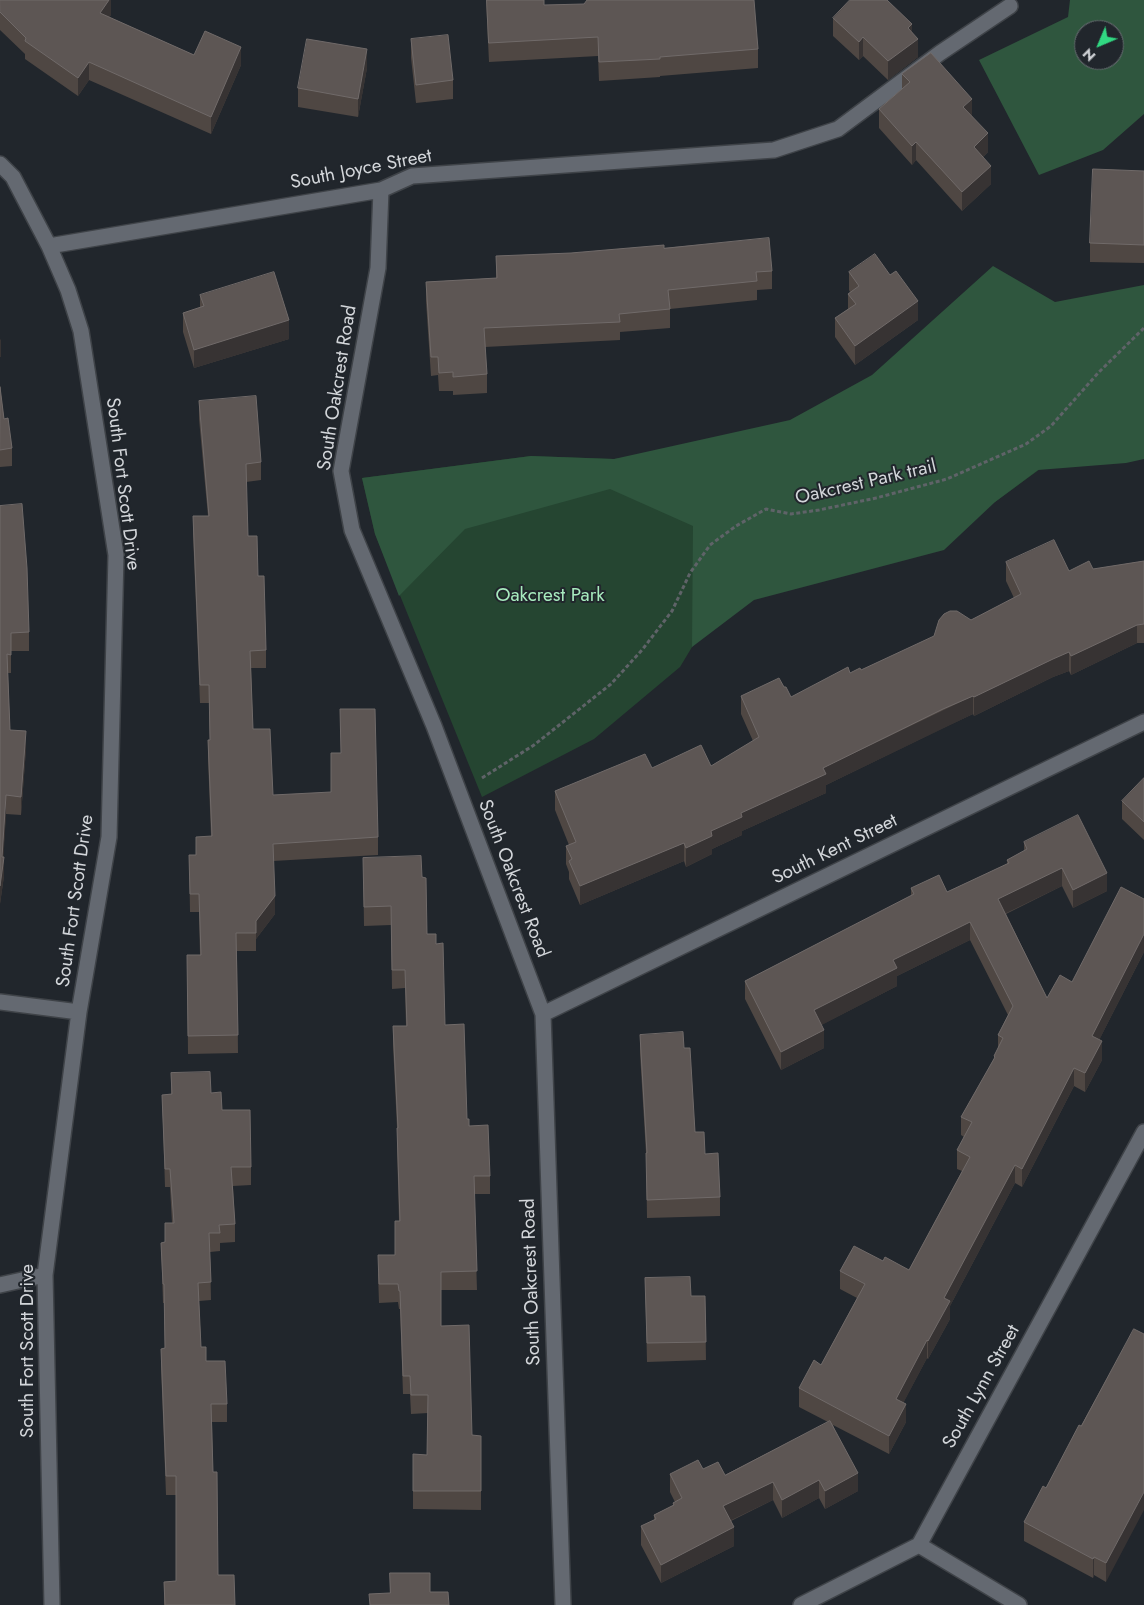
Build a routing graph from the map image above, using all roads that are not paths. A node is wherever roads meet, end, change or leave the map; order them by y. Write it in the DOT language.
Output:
graph roads {
  1 [pos="1010,6"];
  2 [pos="0,164"];
  3 [pos="381,190"];
  4 [pos="48,246"];
  5 [pos="1144,722"];
  6 [pos="0,1002"];
  7 [pos="79,1012"];
  8 [pos="543,1014"];
  9 [pos="1144,1132"];
  10 [pos="45,1274"];
  11 [pos="0,1285"];
  12 [pos="919,1545"];
  13 [pos="52,1605"];
  14 [pos="563,1605"];
  15 [pos="801,1605"];
  16 [pos="1019,1605"];
  1 -- 3 [label="street, South Joyce Street"];
  2 -- 4 [label="street, South Fort Scott Drive"];
  3 -- 4 [label="street, South Joyce Street"];
  3 -- 8 [label="street, South Oakcrest Road"];
  4 -- 7 [label="street, South Fort Scott Drive"];
  5 -- 8 [label="street, South Kent Street"];
  6 -- 7 [label="street"];
  7 -- 10 [label="street, South Fort Scott Drive"];
  8 -- 14 [label="street, South Oakcrest Road"];
  9 -- 12 [label="street, South Lynn Street"];
  10 -- 11 [label="street"];
  10 -- 13 [label="street, South Fort Scott Drive"];
  12 -- 15 [label="street"];
  12 -- 16 [label="street"];
}
